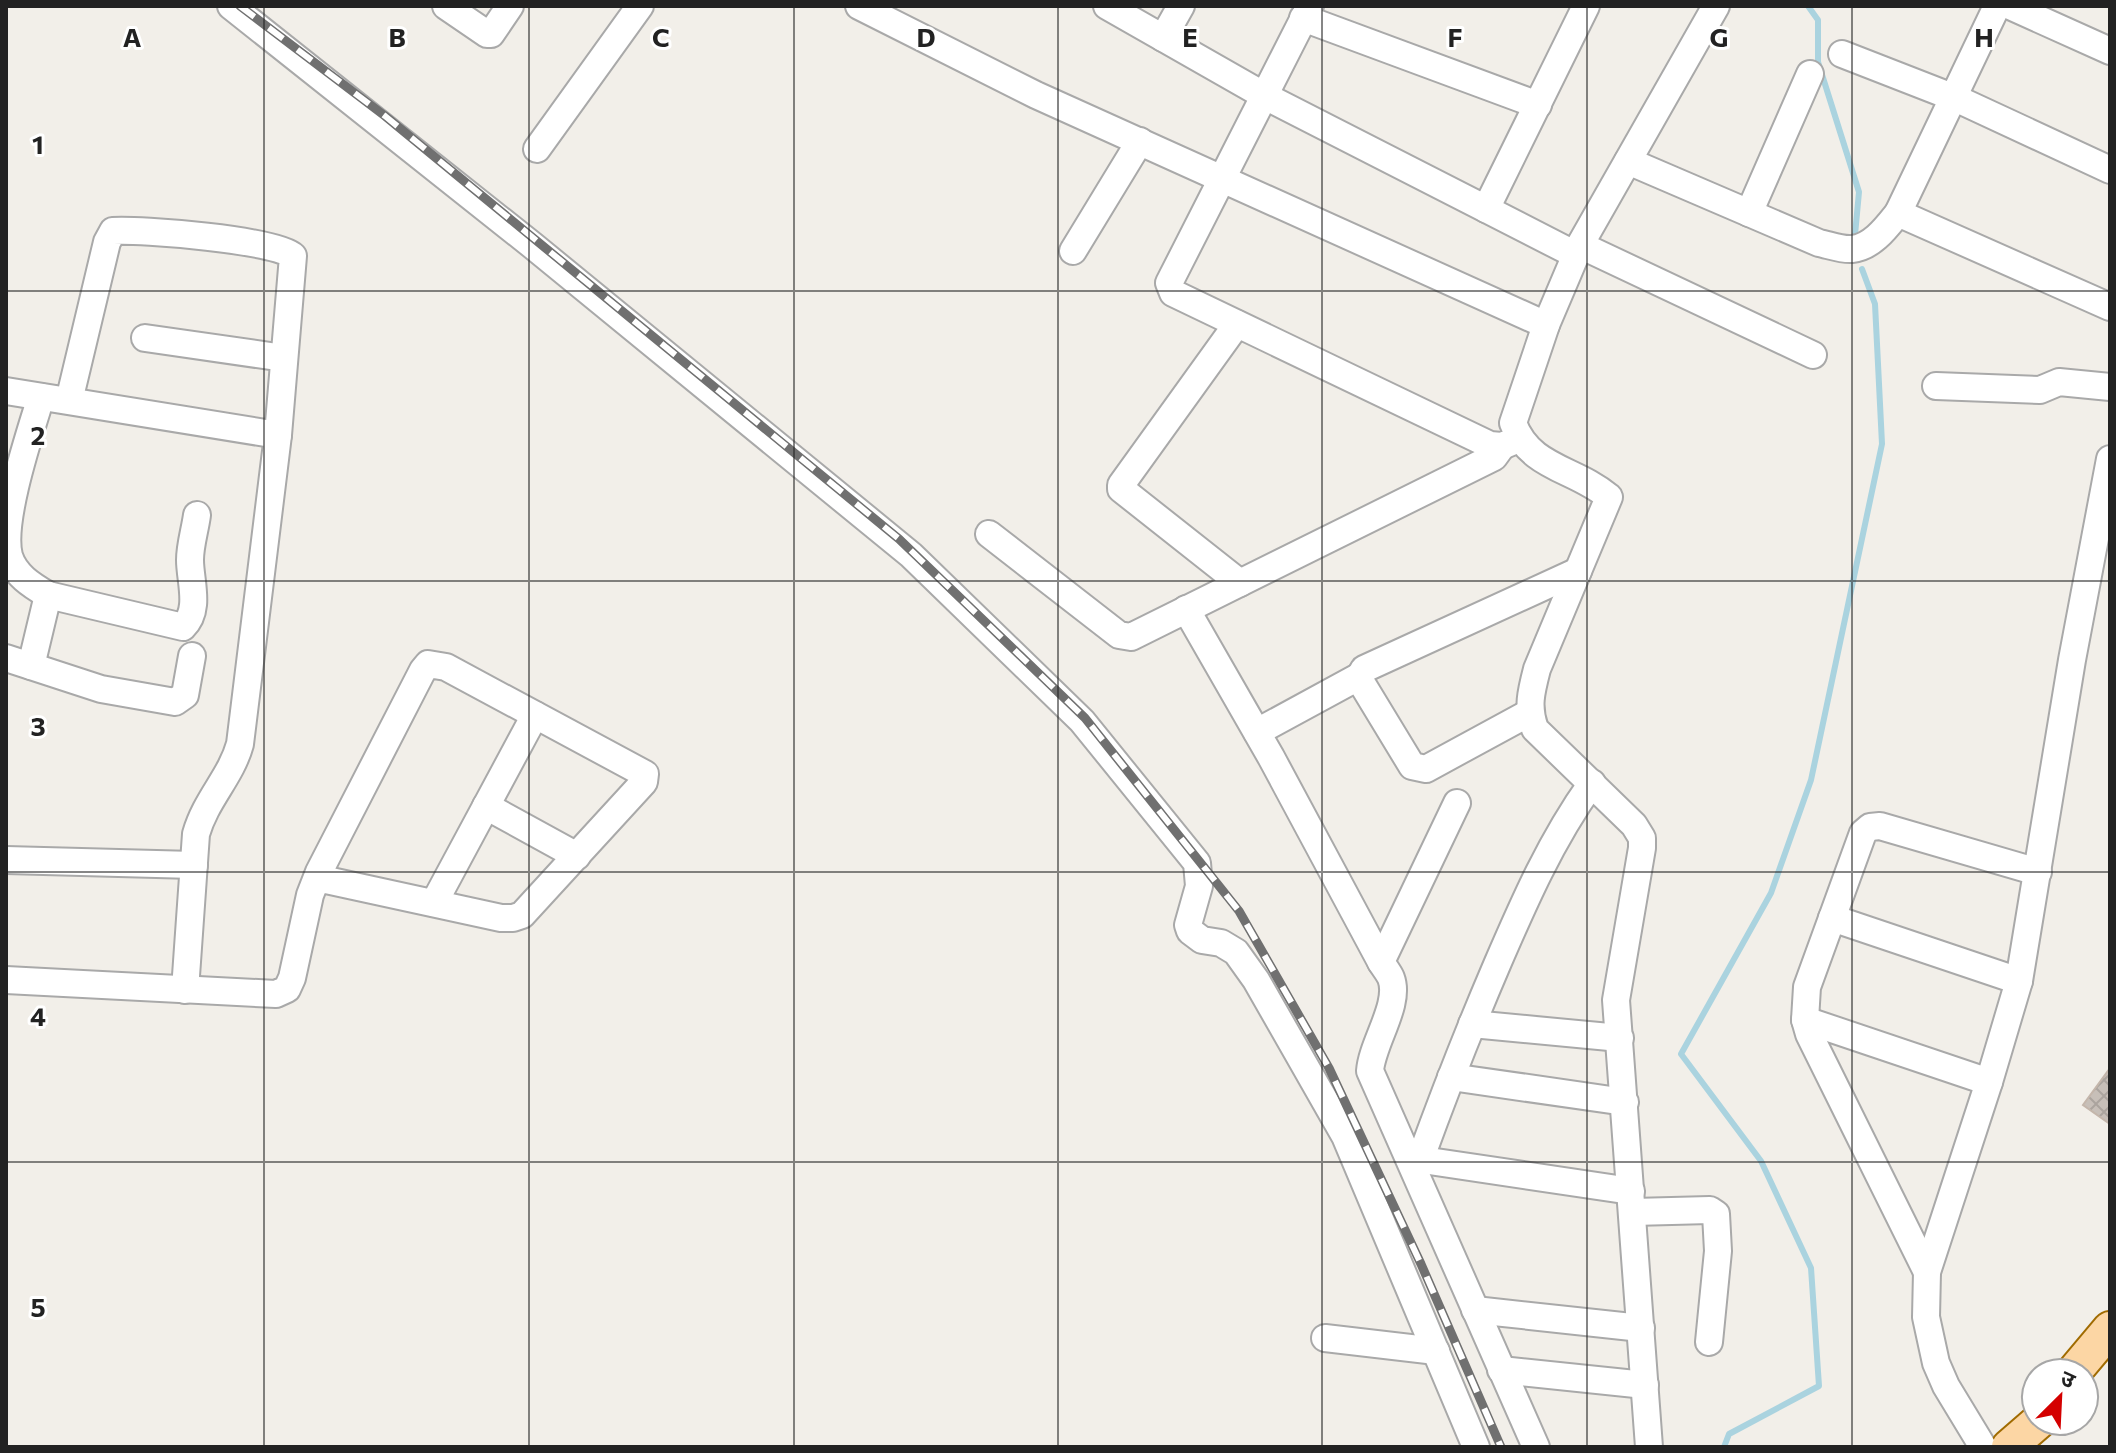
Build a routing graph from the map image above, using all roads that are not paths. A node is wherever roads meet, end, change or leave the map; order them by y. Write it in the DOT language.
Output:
graph roads {
  1 [pos="231,6"];
  2 [pos="446,6"];
  3 [pos="510,6"];
  4 [pos="640,6"];
  5 [pos="859,6"];
  6 [pos="1107,6"];
  7 [pos="1181,6"];
  8 [pos="1586,6"];
  9 [pos="1716,6"];
  10 [pos="1997,6"];
  11 [pos="2010,6"];
  12 [pos="1306,12"];
  13 [pos="1163,38"];
  14 [pos="2110,51"];
  15 [pos="1842,54"];
  16 [pos="1810,74"];
  17 [pos="1265,96"];
  18 [pos="1955,98"];
  19 [pos="1538,105"];
  20 [pos="1140,141"];
  21 [pos="537,149"];
  22 [pos="1628,161"];
  23 [pos="2110,170"];
  24 [pos="1221,178"];
  25 [pos="1486,209"];
  26 [pos="1749,213"];
  27 [pos="1898,213"];
  28 [pos="1578,250"];
  29 [pos="1073,251"];
  30 [pos="2110,307"];
  31 [pos="1237,324"];
  32 [pos="1546,325"];
  33 [pos="145,338"];
  34 [pos="1813,355"];
  35 [pos="284,358"];
  36 [pos="1936,386"];
  37 [pos="2110,387"];
  38 [pos="6,391"];
  39 [pos="41,397"];
  40 [pos="69,401"];
  41 [pos="278,435"];
  42 [pos="1510,442"];
  43 [pos="2110,459"];
  44 [pos="8,515"];
  45 [pos="197,515"];
  46 [pos="989,534"];
  47 [pos="1578,571"];
  48 [pos="1240,583"];
  49 [pos="48,595"];
  50 [pos="1186,609"];
  51 [pos="192,656"];
  52 [pos="6,658"];
  53 [pos="31,666"];
  54 [pos="1360,676"];
  55 [pos="1529,713"];
  56 [pos="535,715"];
  57 [pos="1257,732"];
  58 [pos="1592,783"];
  59 [pos="1457,803"];
  60 [pos="486,806"];
  61 [pos="577,856"];
  62 [pos="6,860"];
  63 [pos="194,865"];
  64 [pos="2038,872"];
  65 [pos="317,878"];
  66 [pos="434,903"];
  67 [pos="1832,918"];
  68 [pos="1381,962"];
  69 [pos="6,980"];
  70 [pos="2019,981"];
  71 [pos="185,990"];
  72 [pos="1805,1020"];
  73 [pos="1472,1024"];
  74 [pos="1620,1038"];
  75 [pos="1451,1077"];
  76 [pos="1989,1082"];
  77 [pos="1625,1102"];
  78 [pos="1414,1159"];
  79 [pos="1632,1202"];
  80 [pos="1927,1272"];
  81 [pos="1475,1310"];
  82 [pos="1641,1328"];
  83 [pos="1325,1338"];
  84 [pos="2110,1338"];
  85 [pos="1709,1342"];
  86 [pos="1436,1351"];
  87 [pos="2090,1357"];
  88 [pos="2100,1359"];
  89 [pos="1501,1370"];
  90 [pos="1645,1385"];
  91 [pos="1476,1447"];
  92 [pos="1536,1447"];
  93 [pos="1649,1447"];
  94 [pos="1983,1447"];
  1 -- 86 [label="street"];
  2 -- 3 [label="street"];
  4 -- 21 [label="street"];
  5 -- 20 [label="street"];
  6 -- 13 [label="street"];
  7 -- 13 [label="street"];
  8 -- 19 [label="street"];
  9 -- 22 [label="street"];
  10 -- 18 [label="street"];
  11 -- 14 [label="street"];
  12 -- 17 [label="street"];
  12 -- 19 [label="street"];
  13 -- 17 [label="street"];
  15 -- 18 [label="street"];
  16 -- 26 [label="street"];
  17 -- 24 [label="street"];
  17 -- 25 [label="street"];
  18 -- 23 [label="street"];
  18 -- 27 [label="street"];
  19 -- 25 [label="street"];
  20 -- 24 [label="street"];
  20 -- 29 [label="street"];
  22 -- 26 [label="street"];
  22 -- 28 [label="street"];
  24 -- 31 [label="street"];
  24 -- 32 [label="street"];
  25 -- 28 [label="street"];
  26 -- 27 [label="street"];
  27 -- 30 [label="street"];
  28 -- 32 [label="street"];
  28 -- 34 [label="street"];
  31 -- 42 [label="street"];
  31 -- 48 [label="street"];
  32 -- 42 [label="street"];
  33 -- 35 [label="street"];
  35 -- 40 [label="street"];
  35 -- 41 [label="street"];
  36 -- 37 [label="street"];
  38 -- 39 [label="street"];
  39 -- 40 [label="street"];
  39 -- 44 [label="street"];
  40 -- 41 [label="street"];
  41 -- 63 [label="street"];
  42 -- 47 [label="street"];
  42 -- 48 [label="street"];
  43 -- 64 [label="street"];
  44 -- 49 [label="street"];
  45 -- 49 [label="street"];
  46 -- 50 [label="street"];
  47 -- 54 [label="street"];
  47 -- 55 [label="street"];
  48 -- 50 [label="street"];
  49 -- 53 [label="street"];
  50 -- 57 [label="street"];
  51 -- 53 [label="street"];
  52 -- 53 [label="street"];
  54 -- 55 [label="street"];
  54 -- 57 [label="street"];
  55 -- 58 [label="street"];
  56 -- 60 [label="street"];
  56 -- 61 [label="street"];
  56 -- 65 [label="street"];
  57 -- 68 [label="street"];
  58 -- 73 [label="street"];
  58 -- 74 [label="street"];
  59 -- 68 [label="street"];
  60 -- 61 [label="street"];
  60 -- 66 [label="street"];
  61 -- 66 [label="street"];
  62 -- 63 [label="street"];
  63 -- 71 [label="street"];
  64 -- 67 [label="street"];
  64 -- 70 [label="street"];
  65 -- 66 [label="street"];
  65 -- 71 [label="street"];
  67 -- 70 [label="street"];
  67 -- 72 [label="street"];
  68 -- 78 [label="street"];
  69 -- 71 [label="street"];
  70 -- 76 [label="street"];
  72 -- 76 [label="street"];
  72 -- 80 [label="street"];
  73 -- 74 [label="street"];
  73 -- 75 [label="street"];
  74 -- 77 [label="street"];
  75 -- 77 [label="street"];
  75 -- 78 [label="street"];
  76 -- 80 [label="street"];
  77 -- 79 [label="street"];
  78 -- 79 [label="street"];
  78 -- 81 [label="street"];
  79 -- 82 [label="street"];
  79 -- 85 [label="street"];
  80 -- 94 [label="street"];
  81 -- 82 [label="street"];
  81 -- 89 [label="street"];
  82 -- 90 [label="street"];
  83 -- 86 [label="street"];
  84 -- 87 [label="main road"];
  84 -- 88 [label="main road"];
  86 -- 91 [label="street"];
  89 -- 90 [label="street"];
  89 -- 92 [label="street"];
  90 -- 93 [label="street"];
}
